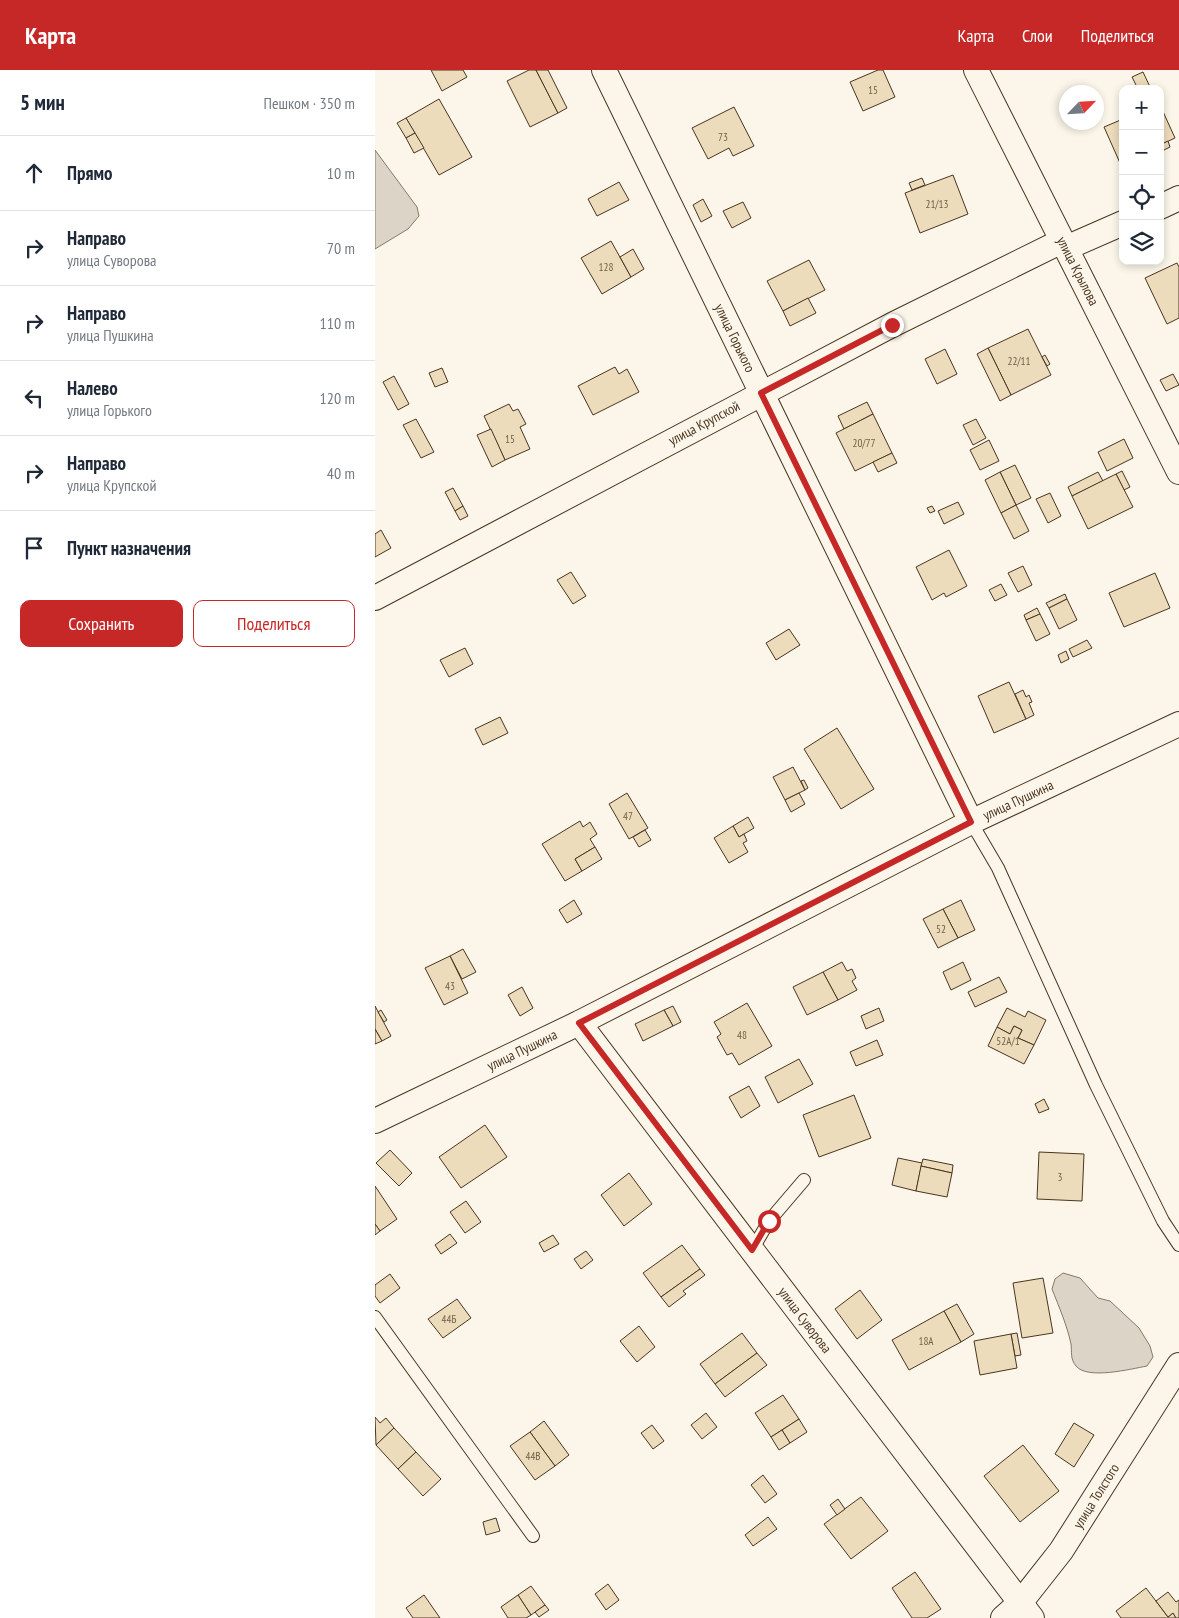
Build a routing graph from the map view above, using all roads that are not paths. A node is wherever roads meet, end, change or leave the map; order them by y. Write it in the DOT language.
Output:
graph roads {
  1 [pos="604,70"];
  2 [pos="976,70"];
  3 [pos="1179,198"];
  4 [pos="1164,204"];
  5 [pos="1119,224"];
  6 [pos="1064,244"];
  7 [pos="761,393"];
  8 [pos="1179,472"];
  9 [pos="375,598"];
  10 [pos="1179,724"];
  11 [pos="971,822"];
  12 [pos="579,1023"];
  13 [pos="375,1121"];
  14 [pos="804,1180"];
  15 [pos="1179,1245"];
  16 [pos="752,1250"];
  17 [pos="375,1317"];
  18 [pos="1179,1365"];
  19 [pos="533,1536"];
  20 [pos="1018,1613"];
  1 -- 7 [label="street, улица Горького"];
  2 -- 6 [label="street, улица Крылова"];
  3 -- 4 [label="street"];
  5 -- 6 [label="street, улица Крупской"];
  6 -- 7 [label="street, улица Крупской"];
  6 -- 8 [label="street, улица Крылова"];
  7 -- 9 [label="street, улица Крупской"];
  7 -- 11 [label="street, улица Горького"];
  10 -- 11 [label="street, улица Пушкина"];
  11 -- 12 [label="street, улица Пушкина"];
  11 -- 15 [label="lane"];
  12 -- 13 [label="street, улица Пушкина"];
  12 -- 16 [label="street, улица Суворова"];
  14 -- 16 [label="lane"];
  16 -- 20 [label="street, улица Суворова"];
  17 -- 19 [label="lane"];
  18 -- 20 [label="street, улица Толстого"];
}
